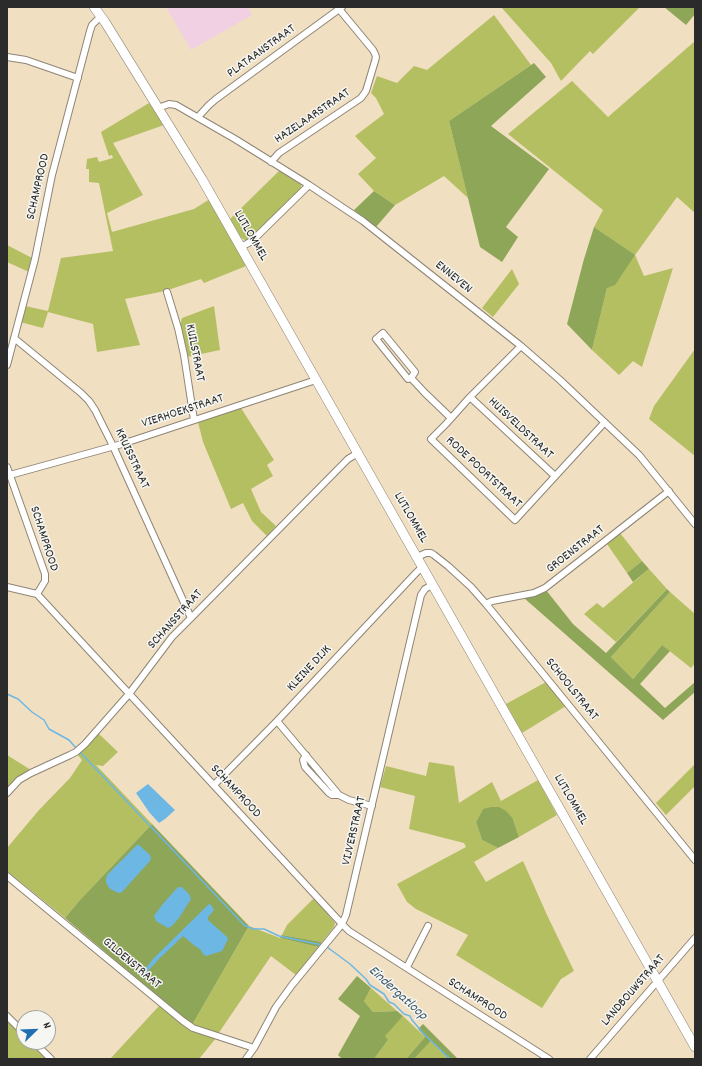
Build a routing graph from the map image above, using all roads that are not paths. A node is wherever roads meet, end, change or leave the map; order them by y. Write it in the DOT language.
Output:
graph roads {
  1 [pos="94,7"];
  2 [pos="340,8"];
  3 [pos="100,17"];
  4 [pos="7,57"];
  5 [pos="78,78"];
  6 [pos="158,108"];
  7 [pos="198,117"];
  8 [pos="271,162"];
  9 [pos="309,185"];
  10 [pos="241,247"];
  11 [pos="167,292"];
  12 [pos="14,338"];
  13 [pos="521,346"];
  14 [pos="7,365"];
  15 [pos="411,378"];
  16 [pos="316,380"];
  17 [pos="470,397"];
  18 [pos="451,418"];
  19 [pos="194,420"];
  20 [pos="604,423"];
  21 [pos="113,446"];
  22 [pos="358,453"];
  23 [pos="7,467"];
  24 [pos="10,475"];
  25 [pos="555,476"];
  26 [pos="669,491"];
  27 [pos="695,524"];
  28 [pos="417,557"];
  29 [pos="422,567"];
  30 [pos="432,585"];
  31 [pos="7,587"];
  32 [pos="37,594"];
  33 [pos="486,604"];
  34 [pos="191,618"];
  35 [pos="129,694"];
  36 [pos="277,721"];
  37 [pos="214,785"];
  38 [pos="7,793"];
  39 [pos="372,806"];
  40 [pos="695,860"];
  41 [pos="7,876"];
  42 [pos="342,924"];
  43 [pos="428,926"];
  44 [pos="695,938"];
  45 [pos="407,967"];
  46 [pos="658,980"];
  47 [pos="7,1016"];
  48 [pos="16,1025"];
  49 [pos="695,1046"];
  50 [pos="254,1048"];
  51 [pos="42,1050"];
  52 [pos="51,1059"];
  53 [pos="246,1059"];
  54 [pos="549,1059"];
  55 [pos="590,1059"];
  1 -- 3 [label="main road, LUTLOMMEL"];
  2 -- 7 [label="street, PLATAANSTRAAT"];
  2 -- 8 [label="street, HAZELAARSTRAAT"];
  3 -- 5 [label="street, SCHAMPROOD"];
  3 -- 6 [label="main road, LUTLOMMEL"];
  4 -- 5 [label="street"];
  5 -- 12 [label="street, SCHAMPROOD"];
  6 -- 7 [label="street, ENNEVEN"];
  6 -- 10 [label="main road, LUTLOMMEL"];
  7 -- 8 [label="street, ENNEVEN"];
  8 -- 9 [label="street, ENNEVEN"];
  9 -- 10 [label="street"];
  9 -- 13 [label="street, ENNEVEN"];
  10 -- 16 [label="main road, LUTLOMMEL"];
  11 -- 19 [label="street, KUILSTRAAT"];
  12 -- 14 [label="street, SCHAMPROOD"];
  12 -- 21 [label="street, KRUISSTRAAT"];
  13 -- 17 [label="street"];
  13 -- 20 [label="street, ENNEVEN"];
  15 -- 15 [label="street"];
  15 -- 18 [label="street"];
  16 -- 19 [label="street, VIERHOEKSTRAAT"];
  16 -- 22 [label="main road, LUTLOMMEL"];
  17 -- 18 [label="street"];
  17 -- 25 [label="street, HUISVELDSTRAAT"];
  18 -- 25 [label="street, RODE POORTSTRAAT"];
  19 -- 21 [label="street, VIERHOEKSTRAAT"];
  20 -- 25 [label="street, RODE POORTSTRAAT"];
  20 -- 26 [label="street, ENNEVEN"];
  21 -- 24 [label="street, VIERHOEKSTRAAT"];
  21 -- 34 [label="street, KRUISSTRAAT"];
  22 -- 28 [label="main road, LUTLOMMEL"];
  22 -- 34 [label="street, SCHANSSTRAAT"];
  23 -- 24 [label="street, SCHAMPROOD"];
  24 -- 32 [label="street, SCHAMPROOD"];
  26 -- 27 [label="street, ENNEVEN"];
  26 -- 33 [label="street, GROENSTRAAT"];
  28 -- 29 [label="main road, LUTLOMMEL"];
  28 -- 33 [label="street, SCHOOLSTRAAT"];
  29 -- 30 [label="main road, LUTLOMMEL"];
  29 -- 36 [label="street, KLEINE DIJK"];
  30 -- 39 [label="street, VIJVERSTRAAT"];
  30 -- 46 [label="main road, LUTLOMMEL"];
  31 -- 32 [label="street"];
  32 -- 35 [label="street, SCHAMPROOD"];
  33 -- 40 [label="street, SCHOOLSTRAAT"];
  34 -- 35 [label="street, SCHANSSTRAAT"];
  35 -- 37 [label="street, SCHAMPROOD"];
  35 -- 38 [label="street, SCHANSSTRAAT"];
  36 -- 37 [label="street, KLEINE DIJK"];
  36 -- 39 [label="street"];
  37 -- 42 [label="street, SCHAMPROOD"];
  39 -- 42 [label="street, VIJVERSTRAAT"];
  41 -- 50 [label="street, GILDENSTRAAT"];
  42 -- 45 [label="street, SCHAMPROOD"];
  42 -- 50 [label="street, VIJVERSTRAAT"];
  43 -- 45 [label="street"];
  44 -- 46 [label="street, LANDBOUWSTRAAT"];
  45 -- 54 [label="street, SCHAMPROOD"];
  46 -- 49 [label="main road, LUTLOMMEL"];
  46 -- 55 [label="street, LANDBOUWSTRAAT"];
  47 -- 48 [label="street"];
  50 -- 53 [label="street, VIJVERSTRAAT"];
  51 -- 52 [label="street"];
}
